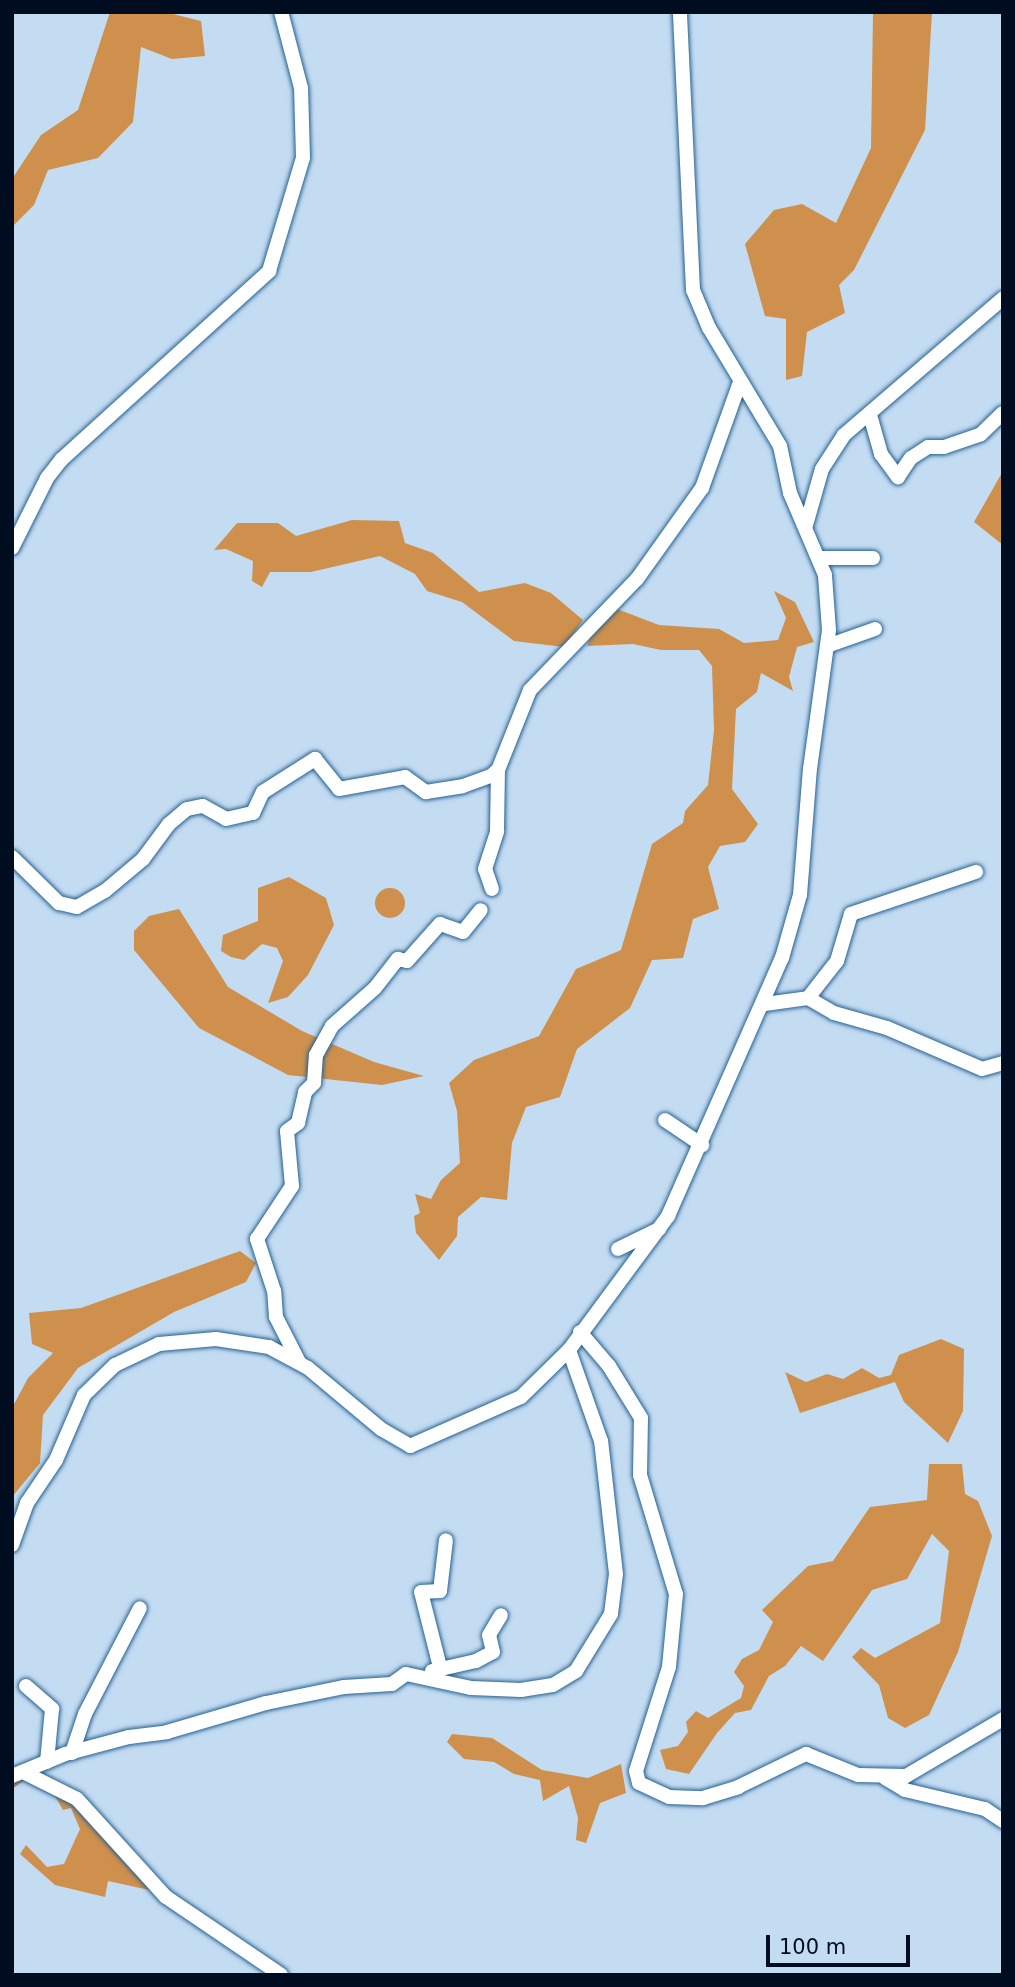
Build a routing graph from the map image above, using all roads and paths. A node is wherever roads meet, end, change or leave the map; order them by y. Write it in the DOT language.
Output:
graph roads {
  1 [pos="281,12"];
  2 [pos="680,12"];
  3 [pos="1003,298"];
  4 [pos="740,382"];
  5 [pos="1003,413"];
  6 [pos="870,415"];
  7 [pos="806,525"];
  8 [pos="12,548"];
  9 [pos="819,558"];
  10 [pos="873,558"];
  11 [pos="875,629"];
  12 [pos="827,646"];
  13 [pos="498,770"];
  14 [pos="12,857"];
  15 [pos="976,872"];
  16 [pos="492,889"];
  17 [pos="481,910"];
  18 [pos="808,998"];
  19 [pos="765,1003"];
  20 [pos="1003,1063"];
  21 [pos="665,1120"];
  22 [pos="702,1145"];
  23 [pos="659,1229"];
  24 [pos="618,1249"];
  25 [pos="580,1332"];
  26 [pos="569,1350"];
  27 [pos="299,1362"];
  28 [pos="446,1540"];
  29 [pos="12,1545"];
  30 [pos="140,1608"];
  31 [pos="501,1615"];
  32 [pos="440,1667"];
  33 [pos="417,1677"];
  34 [pos="26,1686"];
  35 [pos="1003,1719"];
  36 [pos="72,1753"];
  37 [pos="47,1762"];
  38 [pos="18,1774"];
  39 [pos="885,1778"];
  40 [pos="1003,1821"];
  41 [pos="281,1975"];
  1 -- 8 [label="street"];
  2 -- 4 [label="street"];
  3 -- 6 [label="street"];
  4 -- 7 [label="street"];
  4 -- 13 [label="street"];
  5 -- 6 [label="street"];
  6 -- 7 [label="street"];
  7 -- 9 [label="street"];
  9 -- 10 [label="street"];
  9 -- 12 [label="street"];
  11 -- 12 [label="street"];
  12 -- 19 [label="street"];
  13 -- 14 [label="street"];
  13 -- 16 [label="street"];
  15 -- 18 [label="street"];
  17 -- 27 [label="street"];
  18 -- 19 [label="street"];
  18 -- 20 [label="street"];
  19 -- 22 [label="street"];
  21 -- 22 [label="street"];
  22 -- 23 [label="street"];
  23 -- 24 [label="street"];
  23 -- 25 [label="street"];
  25 -- 26 [label="street"];
  25 -- 39 [label="street"];
  26 -- 27 [label="street"];
  26 -- 33 [label="street"];
  27 -- 29 [label="street"];
  28 -- 32 [label="street"];
  30 -- 36 [label="street"];
  31 -- 32 [label="street"];
  32 -- 33 [label="street"];
  33 -- 36 [label="street"];
  34 -- 37 [label="street"];
  35 -- 39 [label="street"];
  36 -- 37 [label="street"];
  37 -- 38 [label="street"];
  38 -- 41 [label="street"];
  39 -- 40 [label="street"];
}
